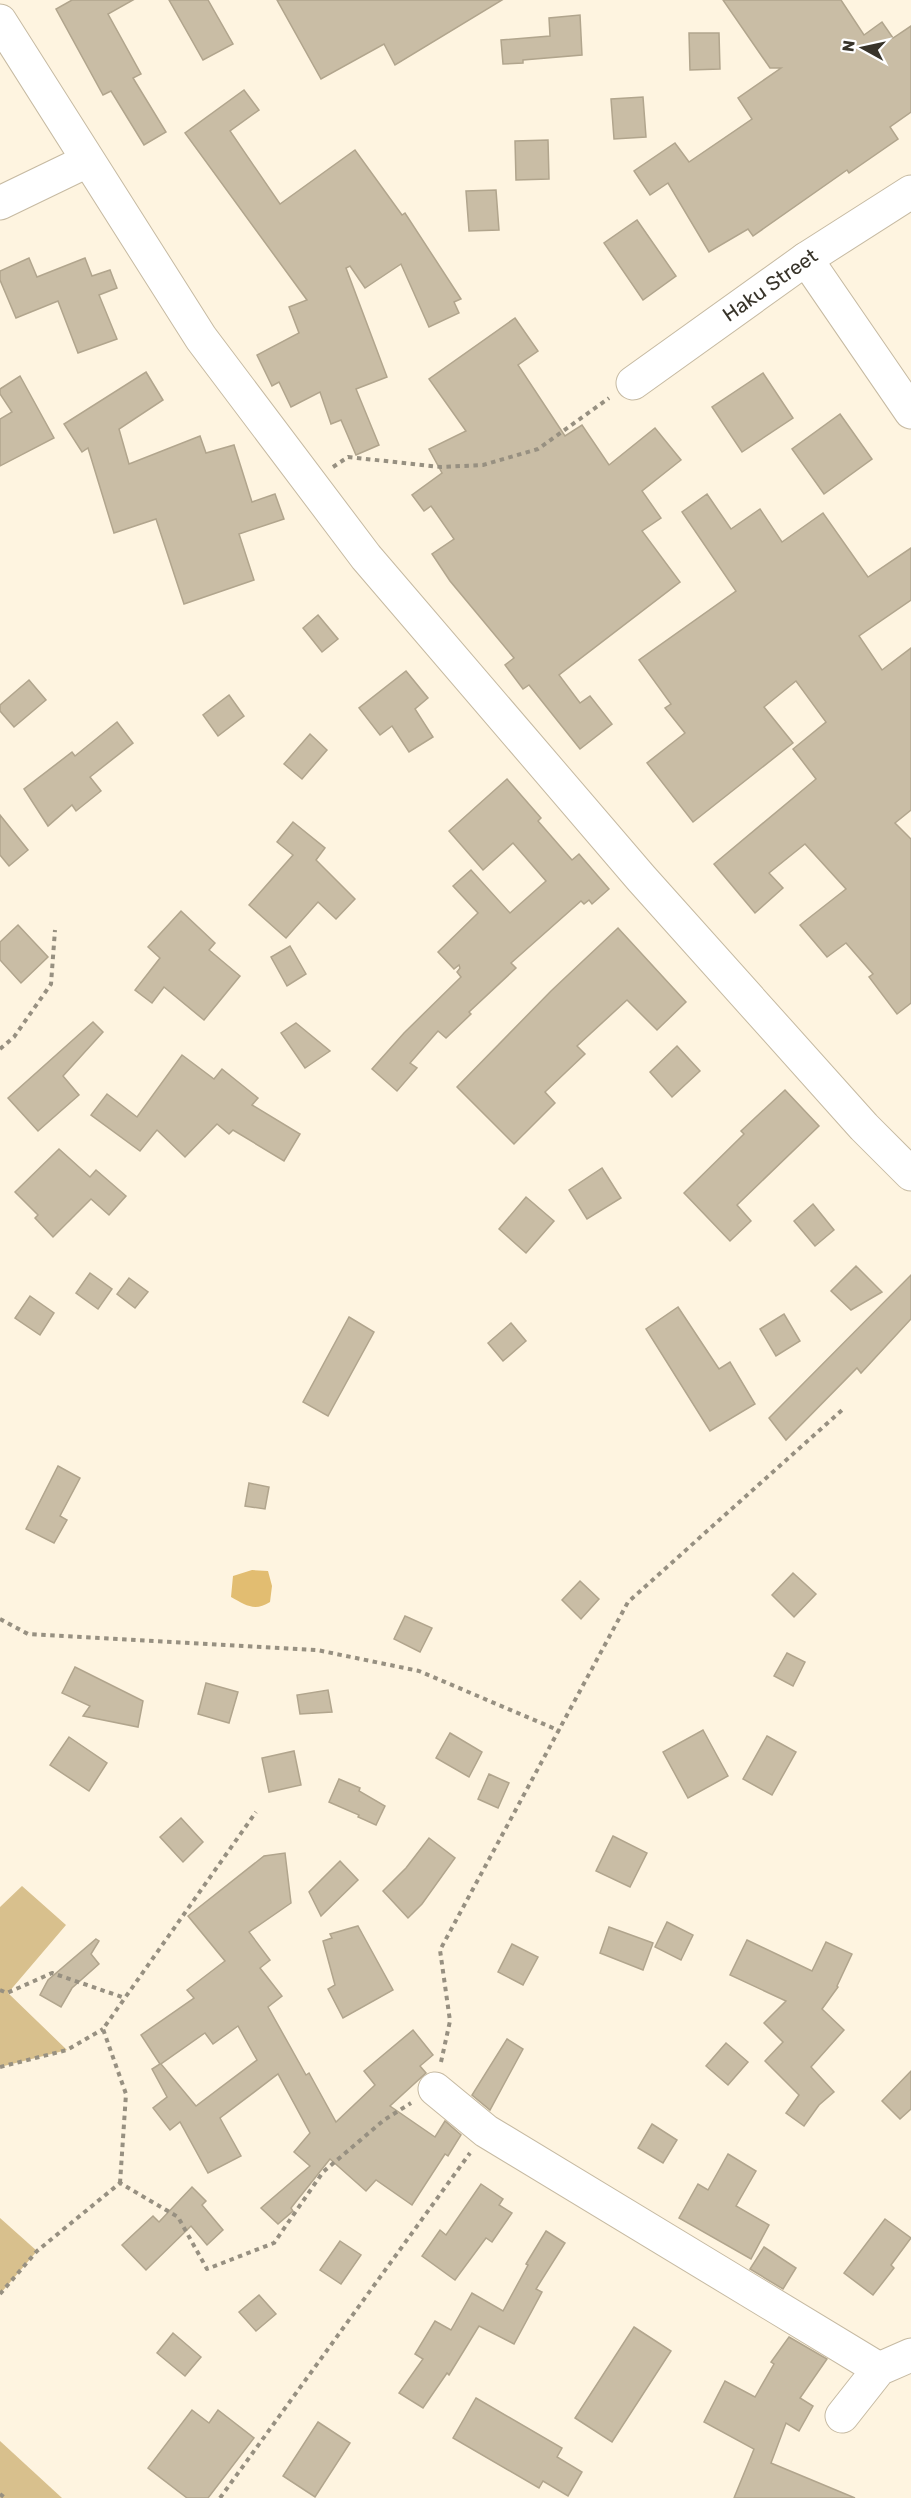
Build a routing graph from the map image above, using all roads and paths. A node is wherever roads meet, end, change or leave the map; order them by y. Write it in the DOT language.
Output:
graph roads {
  1 [pos="0,21"];
  2 [pos="87,161"];
  3 [pos="911,192"];
  4 [pos="0,204"];
  5 [pos="806,259"];
  6 [pos="621,390"];
  7 [pos="911,412"];
  8 [pos="310,482"];
  9 [pos="55,930"];
  10 [pos="0,1049"];
  11 [pos="911,1174"];
  12 [pos="842,1410"];
  13 [pos="0,1620"];
  14 [pos="560,1731"];
  15 [pos="256,1812"];
  16 [pos="0,1990"];
  17 [pos="125,1998"];
  18 [pos="103,2029"];
  19 [pos="0,2067"];
  20 [pos="435,2089"];
  21 [pos="486,2131"];
  22 [pos="120,2183"];
  23 [pos="0,2294"];
  24 [pos="911,2355"];
  25 [pos="879,2369"];
  26 [pos="842,2416"];
  27 [pos="0,2494"];
  28 [pos="5,2498"];
  29 [pos="220,2498"];
  1 -- 2 [label="street"];
  2 -- 4 [label="street"];
  2 -- 8 [label="street"];
  3 -- 5 [label="street, Haku Street"];
  5 -- 6 [label="street, Haku Street"];
  5 -- 7 [label="street"];
  6 -- 8 [label="path"];
  8 -- 11 [label="street"];
  9 -- 10 [label="path"];
  12 -- 14 [label="path"];
  13 -- 14 [label="path"];
  14 -- 20 [label="path"];
  15 -- 17 [label="path"];
  16 -- 17 [label="path"];
  17 -- 18 [label="path"];
  18 -- 19 [label="path"];
  18 -- 22 [label="path"];
  20 -- 21 [label="street"];
  20 -- 22 [label="path"];
  21 -- 25 [label="street"];
  21 -- 29 [label="path"];
  22 -- 23 [label="path"];
  24 -- 25 [label="street"];
  25 -- 26 [label="street"];
  27 -- 28 [label="path"];
}
